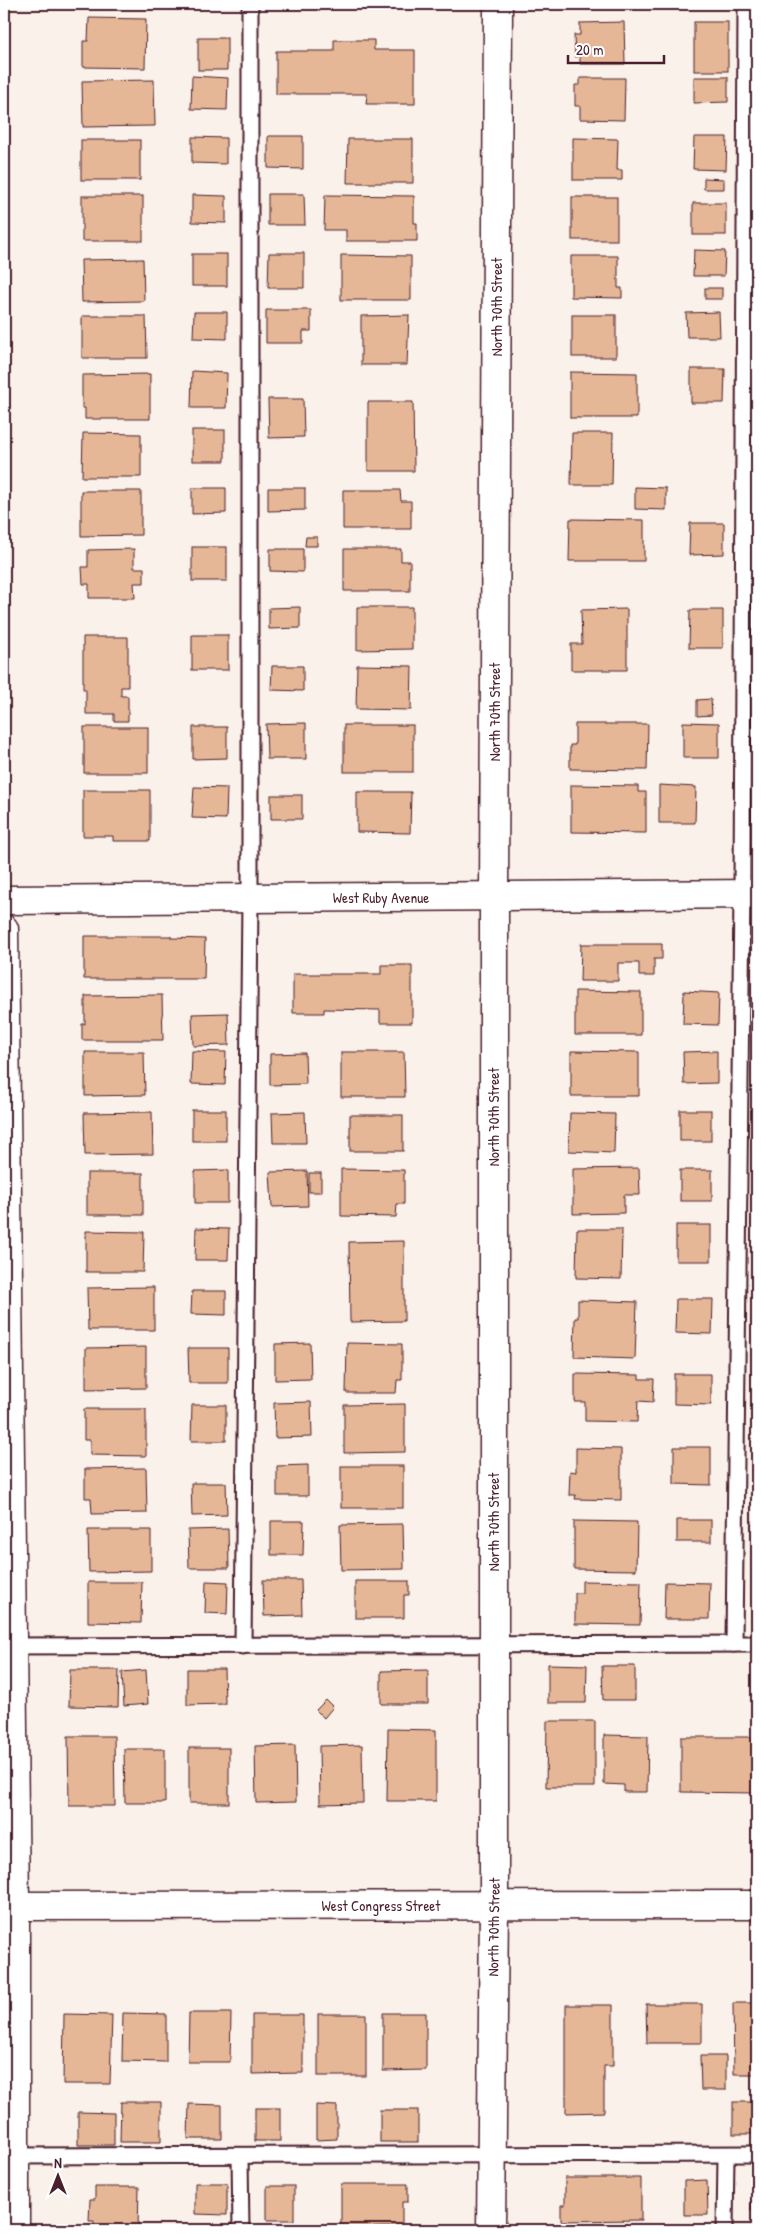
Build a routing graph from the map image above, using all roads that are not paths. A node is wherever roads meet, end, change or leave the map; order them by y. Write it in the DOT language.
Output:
graph roads {
  1 [pos="250,4"];
  2 [pos="498,4"];
  3 [pos="746,4"];
  4 [pos="749,894"];
  5 [pos="494,897"];
  6 [pos="250,899"];
  7 [pos="4,900"];
  8 [pos="4,929"];
  9 [pos="734,1644"];
  10 [pos="757,1644"];
  11 [pos="8,1646"];
  12 [pos="242,1646"];
  13 [pos="494,1646"];
  14 [pos="757,1905"];
  15 [pos="10,1906"];
  16 [pos="494,1906"];
  17 [pos="757,2154"];
  18 [pos="726,2155"];
  19 [pos="10,2156"];
  20 [pos="240,2156"];
  21 [pos="492,2156"];
  22 [pos="15,2230"];
  23 [pos="241,2230"];
  24 [pos="491,2230"];
  25 [pos="725,2230"];
  1 -- 6 [label="lane"];
  2 -- 5 [label="street, North 70th Street"];
  3 -- 4 [label="lane"];
  4 -- 5 [label="street, West Ruby Avenue"];
  4 -- 9 [label="lane"];
  5 -- 6 [label="street, West Ruby Avenue"];
  5 -- 13 [label="street, North 70th Street"];
  6 -- 7 [label="street, West Ruby Avenue"];
  6 -- 12 [label="lane"];
  8 -- 11 [label="street"];
  9 -- 10 [label="lane"];
  9 -- 13 [label="lane"];
  11 -- 12 [label="lane"];
  11 -- 15 [label="street"];
  12 -- 13 [label="lane"];
  13 -- 16 [label="street, North 70th Street"];
  14 -- 16 [label="street, West Congress Street"];
  15 -- 16 [label="street, West Congress Street"];
  15 -- 19 [label="street"];
  16 -- 21 [label="street, North 70th Street"];
  17 -- 18 [label="lane"];
  18 -- 21 [label="lane"];
  18 -- 25 [label="lane"];
  19 -- 20 [label="lane"];
  19 -- 22 [label="street"];
  20 -- 21 [label="lane"];
  20 -- 23 [label="lane"];
  21 -- 24 [label="street, North 70th Street"];
}
